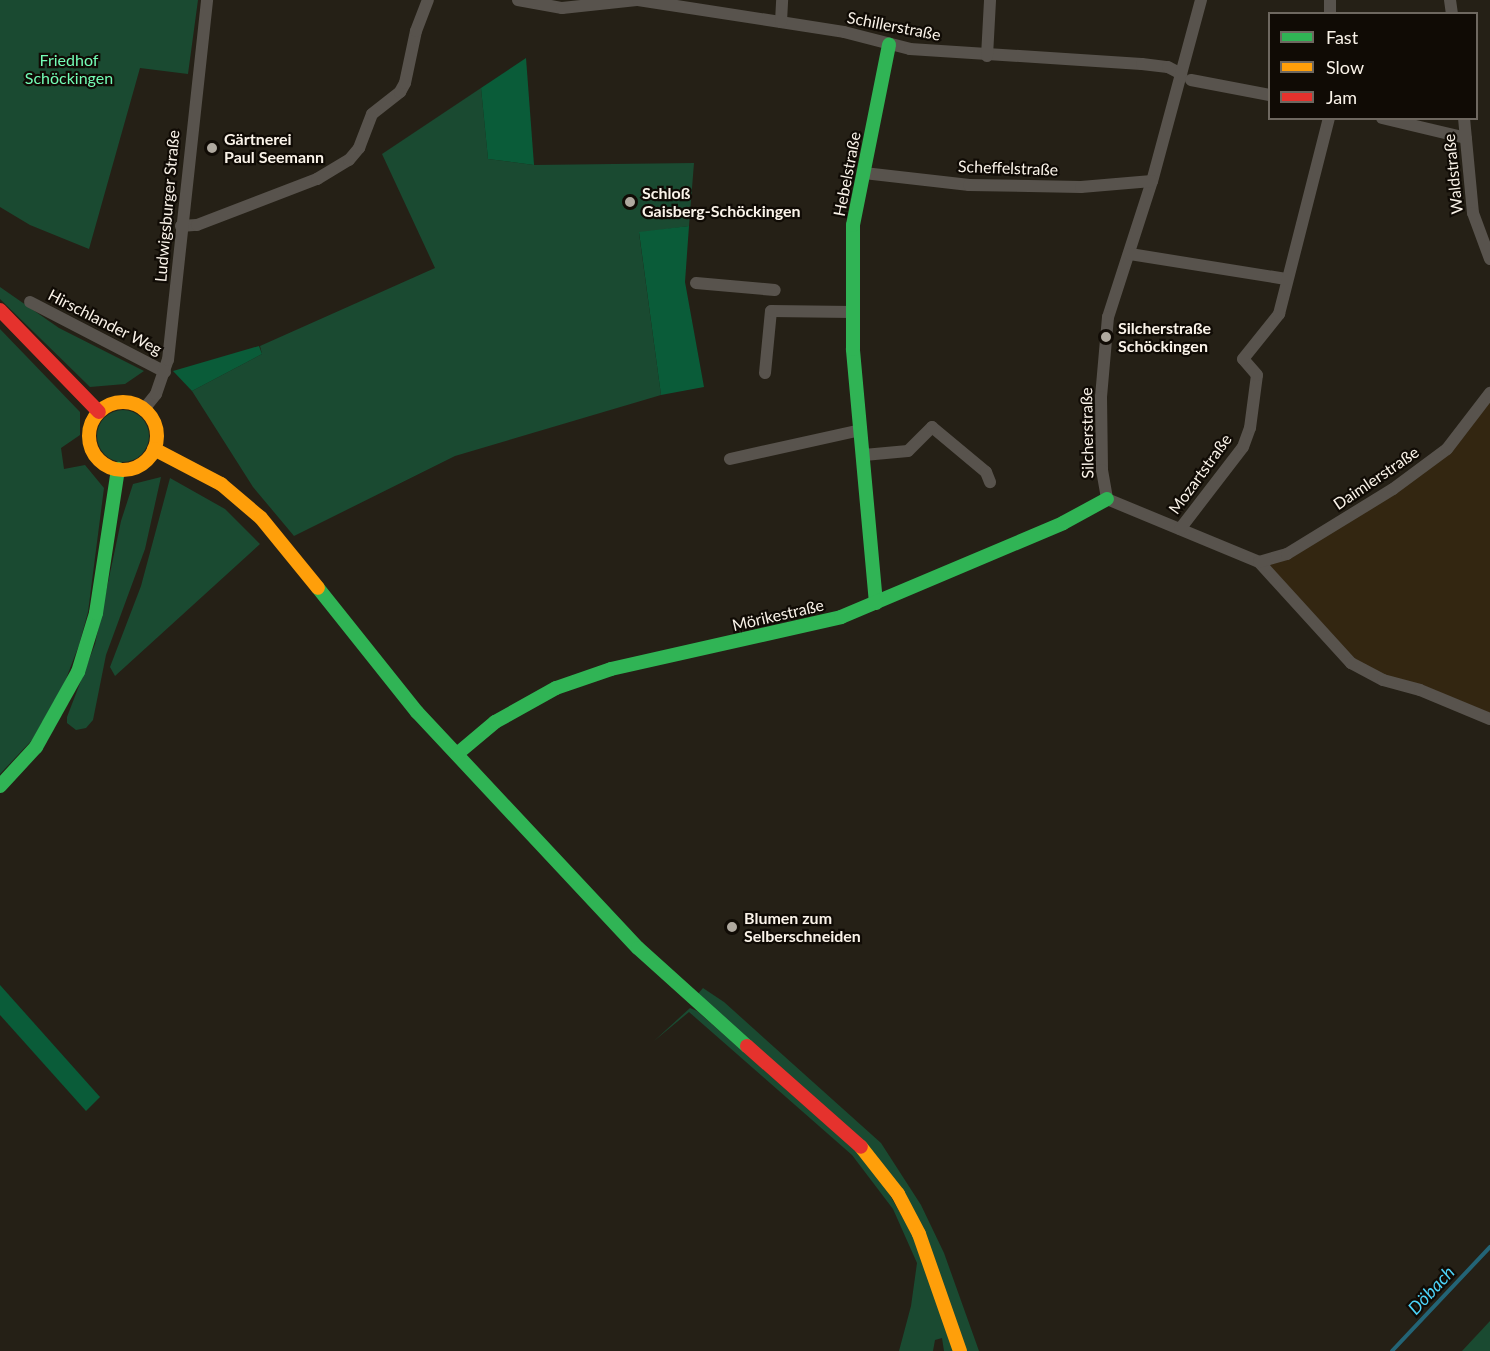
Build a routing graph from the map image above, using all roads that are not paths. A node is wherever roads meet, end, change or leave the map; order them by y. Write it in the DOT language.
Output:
graph roads {
  1 [pos="207,0"];
  2 [pos="428,0"];
  3 [pos="518,0"];
  4 [pos="638,0"];
  5 [pos="782,0"];
  6 [pos="990,0"];
  7 [pos="1200,0"];
  8 [pos="781,22"];
  9 [pos="889,45"];
  10 [pos="987,56"];
  11 [pos="1186,77"];
  12 [pos="1268,95"];
  13 [pos="1328,120"];
  14 [pos="1390,120"];
  15 [pos="1464,120"];
  16 [pos="1466,138"];
  17 [pos="864,173"];
  18 [pos="1152,181"];
  19 [pos="181,226"];
  20 [pos="1130,254"];
  21 [pos="1490,259"];
  22 [pos="1286,279"];
  23 [pos="696,283"];
  24 [pos="30,302"];
  25 [pos="0,310"];
  26 [pos="771,311"];
  27 [pos="852,312"];
  28 [pos="165,372"];
  29 [pos="765,373"];
  30 [pos="1490,393"];
  31 [pos="144,409"];
  32 [pos="99,412"];
  33 [pos="861,430"];
  34 [pos="154,449"];
  35 [pos="864,455"];
  36 [pos="730,459"];
  37 [pos="118,470"];
  38 [pos="990,482"];
  39 [pos="1107,498"];
  40 [pos="1180,529"];
  41 [pos="1259,562"];
  42 [pos="876,603"];
  43 [pos="1490,719"];
  44 [pos="457,754"];
  45 [pos="0,786"];
  46 [pos="960,1351"];
  1 -- 19 [label="street, Ludwigsburger Straße"];
  2 -- 19 [label="street"];
  3 -- 4 [label="street, Schillerstraße"];
  4 -- 8 [label="street, Schillerstraße"];
  5 -- 8 [label="street"];
  6 -- 10 [label="street"];
  7 -- 11 [label="street, Silcherstraße"];
  8 -- 9 [label="street, Schillerstraße"];
  9 -- 10 [label="street, Schillerstraße"];
  9 -- 17 [label="street, Hebelstraße"];
  10 -- 11 [label="street, Schillerstraße"];
  11 -- 12 [label="street, Schillerstraße"];
  11 -- 18 [label="street, Silcherstraße"];
  13 -- 22 [label="street, Mozartstraße"];
  14 -- 16 [label="street"];
  15 -- 16 [label="street, Waldstraße"];
  16 -- 21 [label="street, Waldstraße"];
  17 -- 18 [label="street, Scheffelstraße"];
  17 -- 27 [label="street, Hebelstraße"];
  18 -- 20 [label="street, Silcherstraße"];
  19 -- 28 [label="street, Ludwigsburger Straße"];
  20 -- 22 [label="street"];
  20 -- 39 [label="street, Silcherstraße"];
  22 -- 40 [label="street, Mozartstraße"];
  23 -- 26 [label="street"];
  24 -- 28 [label="street, Hirschlander Weg"];
  25 -- 32 [label="street"];
  26 -- 27 [label="street"];
  26 -- 29 [label="street"];
  27 -- 33 [label="street, Hebelstraße"];
  28 -- 31 [label="street, Ludwigsburger Straße"];
  30 -- 41 [label="street, Daimlerstraße"];
  31 -- 32 [label="street"];
  31 -- 34 [label="street"];
  32 -- 37 [label="street"];
  33 -- 35 [label="street, Hebelstraße"];
  33 -- 36 [label="street"];
  34 -- 37 [label="street"];
  34 -- 44 [label="street"];
  35 -- 38 [label="street"];
  35 -- 42 [label="street, Hebelstraße"];
  37 -- 45 [label="street"];
  39 -- 40 [label="street, Silcherstraße"];
  39 -- 42 [label="street, Mörikestraße"];
  40 -- 41 [label="street, Silcherstraße"];
  41 -- 43 [label="street, Silcherstraße"];
  42 -- 44 [label="street, Mörikestraße"];
  44 -- 46 [label="street"];
}
